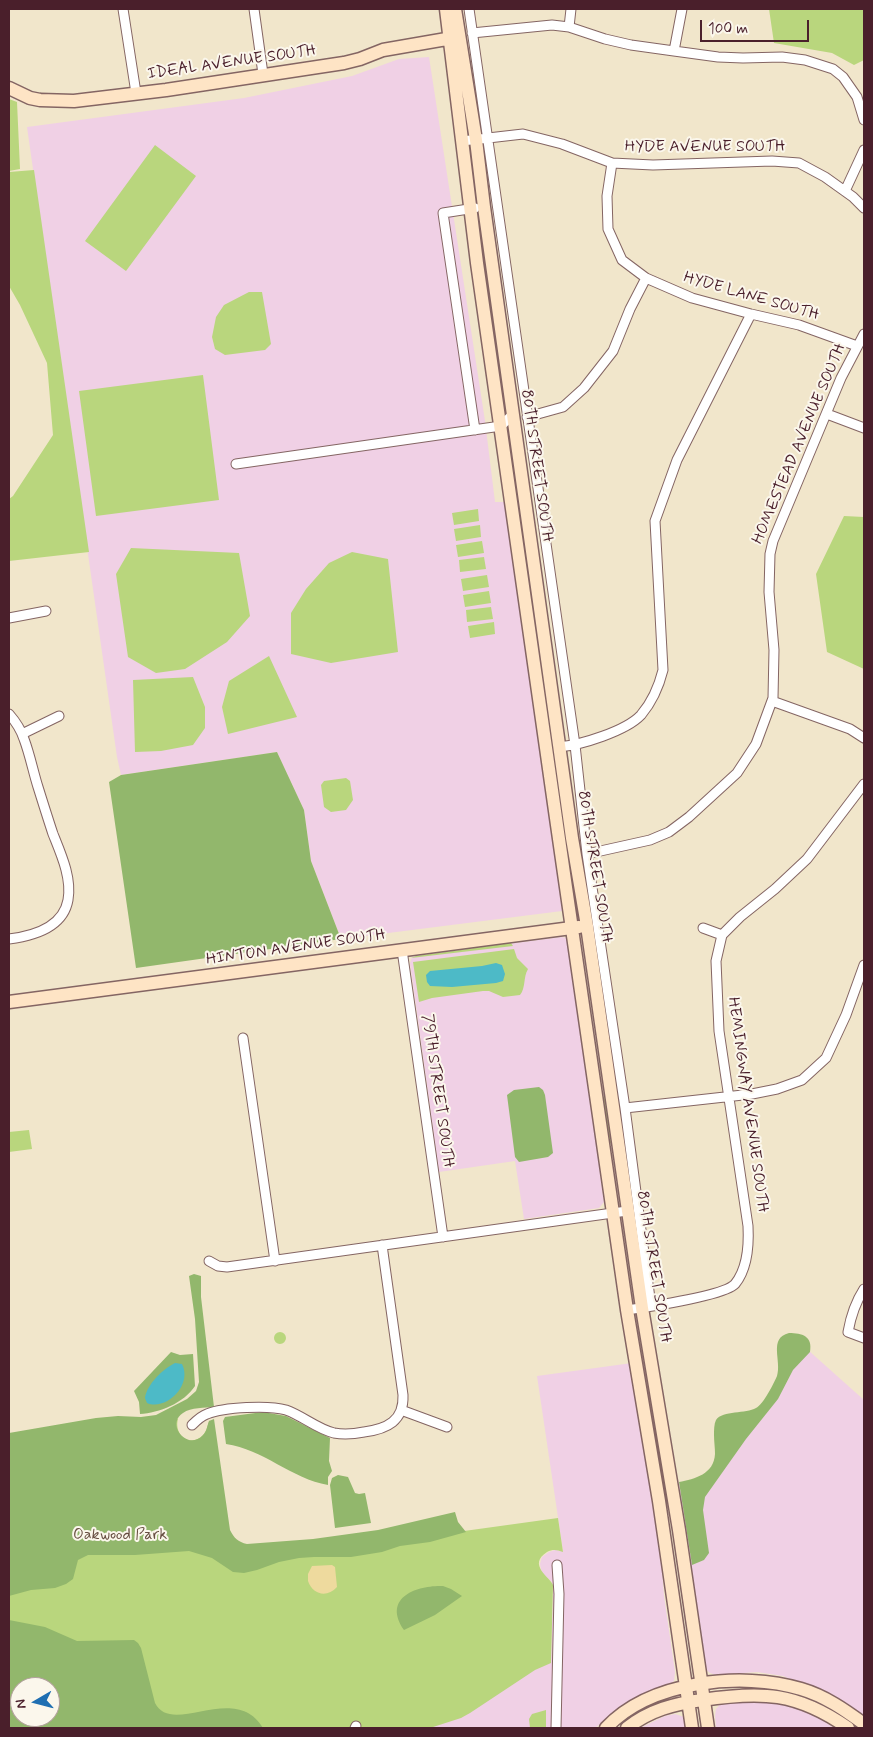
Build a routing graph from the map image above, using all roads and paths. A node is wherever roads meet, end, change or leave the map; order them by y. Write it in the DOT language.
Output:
graph roads {
  1 [pos="123,9"];
  2 [pos="254,9"];
  3 [pos="446,9"];
  4 [pos="456,9"];
  5 [pos="469,9"];
  6 [pos="571,9"];
  7 [pos="682,9"];
  8 [pos="569,27"];
  9 [pos="472,33"];
  10 [pos="454,37"];
  11 [pos="674,51"];
  12 [pos="263,74"];
  13 [pos="9,88"];
  14 [pos="136,93"];
  15 [pos="864,120"];
  16 [pos="482,139"];
  17 [pos="462,142"];
  18 [pos="864,150"];
  19 [pos="612,163"];
  20 [pos="845,191"];
  21 [pos="484,207"];
  22 [pos="470,208"];
  23 [pos="864,208"];
  24 [pos="646,278"];
  25 [pos="751,314"];
  26 [pos="864,334"];
  27 [pos="857,346"];
  28 [pos="827,414"];
  29 [pos="512,416"];
  30 [pos="527,417"];
  31 [pos="501,426"];
  32 [pos="864,428"];
  33 [pos="475,430"];
  34 [pos="236,464"];
  35 [pos="46,611"];
  36 [pos="9,618"];
  37 [pos="772,701"];
  38 [pos="9,714"];
  39 [pos="59,716"];
  40 [pos="22,734"];
  41 [pos="864,738"];
  42 [pos="575,745"];
  43 [pos="559,747"];
  44 [pos="864,784"];
  45 [pos="588,854"];
  46 [pos="587,926"];
  47 [pos="573,928"];
  48 [pos="703,928"];
  49 [pos="722,935"];
  50 [pos="9,939"];
  51 [pos="402,950"];
  52 [pos="864,965"];
  53 [pos="9,1002"];
  54 [pos="243,1038"];
  55 [pos="728,1095"];
  56 [pos="625,1108"];
  57 [pos="627,1211"];
  58 [pos="614,1213"];
  59 [pos="443,1237"];
  60 [pos="382,1245"];
  61 [pos="209,1260"];
  62 [pos="275,1261"];
  63 [pos="864,1289"];
  64 [pos="646,1307"];
  65 [pos="627,1310"];
  66 [pos="864,1338"];
  67 [pos="401,1410"];
  68 [pos="192,1425"];
  69 [pos="447,1427"];
  70 [pos="557,1565"];
  71 [pos="701,1685"];
  72 [pos="686,1687"];
  73 [pos="704,1700"];
  74 [pos="689,1702"];
  75 [pos="864,1724"];
  76 [pos="556,1728"];
  77 [pos="606,1728"];
  78 [pos="627,1728"];
  79 [pos="692,1728"];
  80 [pos="708,1728"];
  81 [pos="848,1728"];
  1 -- 14 [label="street"];
  2 -- 12 [label="street"];
  3 -- 10 [label="main road, 80TH STREET SOUTH"];
  4 -- 10 [label="main road, 80TH STREET SOUTH"];
  5 -- 9 [label="street, 80TH STREET SOUTH"];
  6 -- 8 [label="street"];
  7 -- 11 [label="street"];
  8 -- 9 [label="street"];
  8 -- 11 [label="street"];
  9 -- 16 [label="street, 80TH STREET SOUTH"];
  10 -- 12 [label="main road, IDEAL AVENUE SOUTH"];
  10 -- 16 [label="main road, 80TH STREET SOUTH"];
  10 -- 17 [label="main road, 80TH STREET SOUTH"];
  11 -- 15 [label="street"];
  12 -- 14 [label="main road, IDEAL AVENUE SOUTH"];
  13 -- 14 [label="main road, IDEAL AVENUE SOUTH"];
  16 -- 17 [label="street, HYDE AVENUE SOUTH"];
  16 -- 19 [label="street, HYDE AVENUE SOUTH"];
  16 -- 21 [label="main road, 80TH STREET SOUTH"];
  16 -- 30 [label="street, 80TH STREET SOUTH"];
  17 -- 22 [label="main road, 80TH STREET SOUTH"];
  18 -- 20 [label="street"];
  19 -- 20 [label="street, HYDE AVENUE SOUTH"];
  19 -- 24 [label="street, HYDE LANE SOUTH"];
  20 -- 23 [label="street, HYDE AVENUE SOUTH"];
  21 -- 22 [label="street"];
  21 -- 29 [label="main road, 80TH STREET SOUTH"];
  22 -- 31 [label="main road, 80TH STREET SOUTH"];
  22 -- 33 [label="street"];
  24 -- 25 [label="street, HYDE LANE SOUTH"];
  24 -- 30 [label="street"];
  25 -- 27 [label="street, HYDE LANE SOUTH"];
  25 -- 42 [label="street"];
  26 -- 27 [label="street, HOMESTEAD AVENUE SOUTH"];
  27 -- 28 [label="street, HOMESTEAD AVENUE SOUTH"];
  28 -- 32 [label="street"];
  28 -- 37 [label="street, HOMESTEAD AVENUE SOUTH"];
  29 -- 31 [label="street"];
  29 -- 43 [label="main road, 80TH STREET SOUTH"];
  30 -- 42 [label="street, 80TH STREET SOUTH"];
  31 -- 33 [label="street"];
  31 -- 47 [label="main road, 80TH STREET SOUTH"];
  33 -- 34 [label="street"];
  35 -- 36 [label="street"];
  37 -- 41 [label="street"];
  37 -- 45 [label="street, HOMESTEAD AVENUE SOUTH"];
  38 -- 40 [label="street"];
  39 -- 40 [label="street"];
  40 -- 50 [label="street"];
  42 -- 43 [label="street"];
  42 -- 45 [label="street, 80TH STREET SOUTH"];
  43 -- 46 [label="main road, 80TH STREET SOUTH"];
  44 -- 49 [label="street"];
  45 -- 56 [label="street, 80TH STREET SOUTH"];
  46 -- 47 [label="main road, HINTON AVENUE SOUTH"];
  46 -- 57 [label="main road, 80TH STREET SOUTH"];
  47 -- 51 [label="main road, HINTON AVENUE SOUTH"];
  47 -- 58 [label="main road, 80TH STREET SOUTH"];
  48 -- 49 [label="street"];
  49 -- 55 [label="street, HEMINGWAY AVENUE SOUTH"];
  51 -- 53 [label="main road, HINTON AVENUE SOUTH"];
  51 -- 59 [label="street, 79TH STREET SOUTH"];
  52 -- 55 [label="street"];
  54 -- 62 [label="street"];
  55 -- 56 [label="street"];
  55 -- 64 [label="street, HEMINGWAY AVENUE SOUTH"];
  56 -- 64 [label="street, 80TH STREET SOUTH"];
  57 -- 58 [label="street"];
  57 -- 64 [label="main road, 80TH STREET SOUTH"];
  58 -- 59 [label="street"];
  58 -- 65 [label="main road, 80TH STREET SOUTH"];
  59 -- 60 [label="street"];
  60 -- 62 [label="street"];
  60 -- 67 [label="street"];
  61 -- 62 [label="street"];
  63 -- 66 [label="street"];
  64 -- 65 [label="street, HEMINGWAY AVENUE SOUTH"];
  64 -- 71 [label="main road, 80TH STREET SOUTH"];
  65 -- 72 [label="main road, 80TH STREET SOUTH"];
  67 -- 68 [label="street"];
  67 -- 69 [label="street"];
  70 -- 76 [label="street"];
  71 -- 72 [label="main road"];
  71 -- 73 [label="main road, 80TH STREET SOUTH"];
  71 -- 75 [label="main road"];
  72 -- 74 [label="main road, 80TH STREET SOUTH"];
  72 -- 77 [label="main road"];
  73 -- 74 [label="main road"];
  73 -- 80 [label="main road, 80TH STREET SOUTH"];
  73 -- 81 [label="main road"];
  74 -- 78 [label="main road"];
  74 -- 79 [label="main road, 80TH STREET SOUTH"];
}
